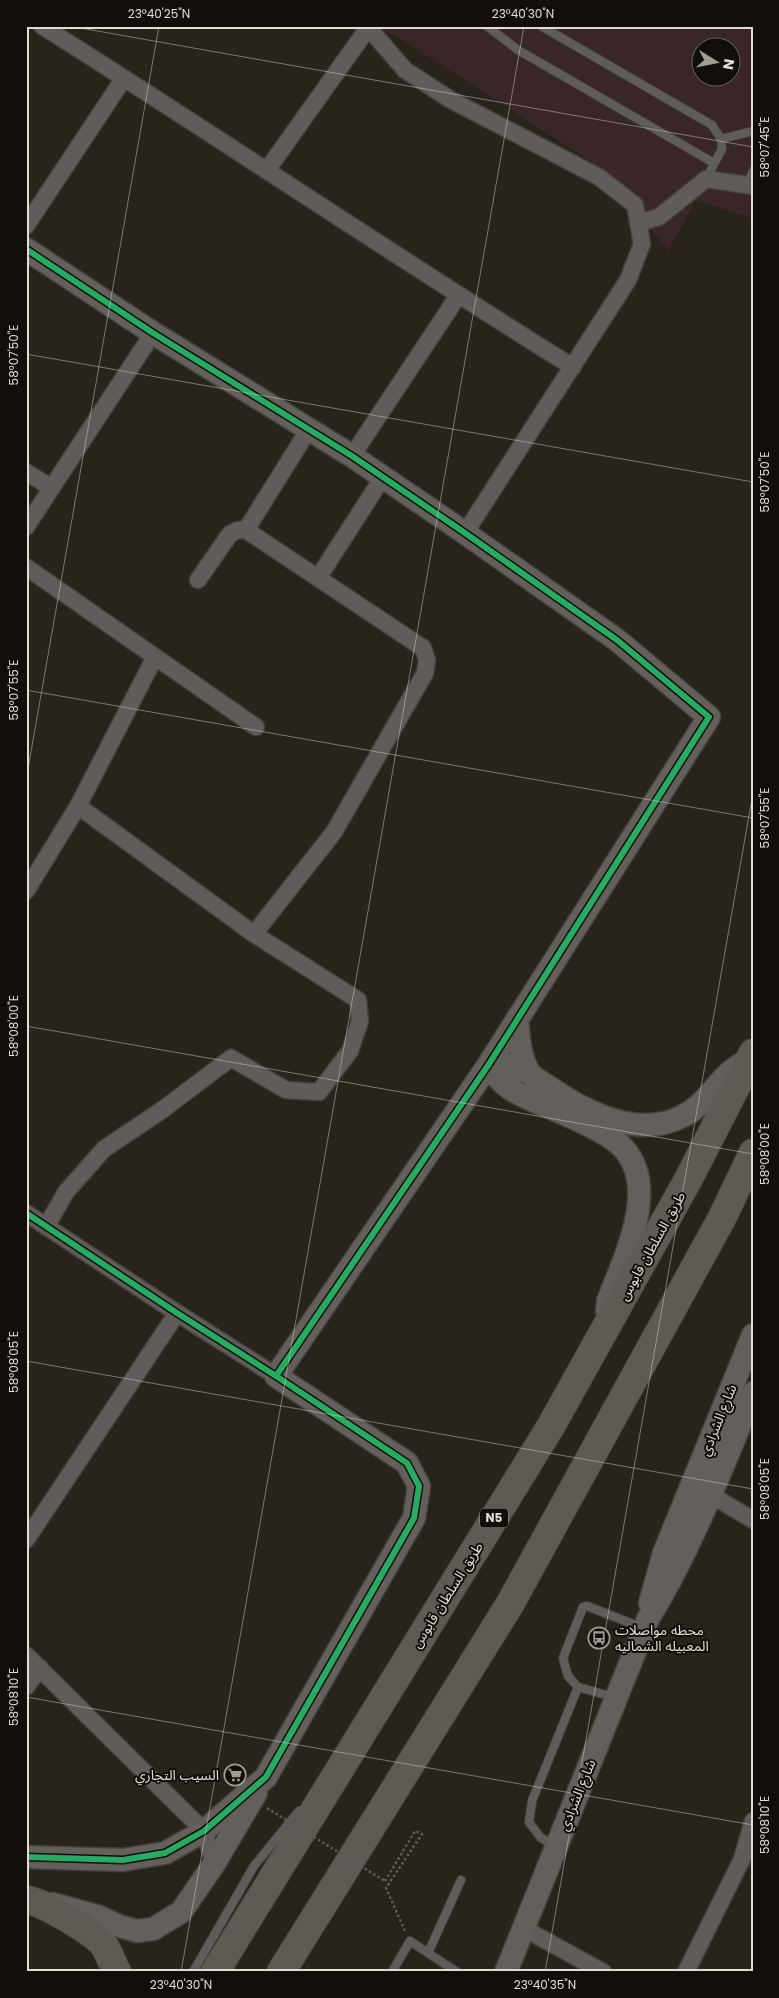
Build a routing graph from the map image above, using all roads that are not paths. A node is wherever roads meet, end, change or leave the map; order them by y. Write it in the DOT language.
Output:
graph roads {
  1 [pos="42,26"];
  2 [pos="487,26"];
  3 [pos="542,26"];
  4 [pos="368,27"];
  5 [pos="124,78"];
  6 [pos="753,131"];
  7 [pos="721,139"];
  8 [pos="714,162"];
  9 [pos="267,170"];
  10 [pos="706,179"];
  11 [pos="751,181"];
  12 [pos="638,223"];
  13 [pos="26,226"];
  14 [pos="26,249"];
  15 [pos="458,296"];
  16 [pos="153,333"];
  17 [pos="573,367"];
  18 [pos="309,430"];
  19 [pos="352,456"];
  20 [pos="26,472"];
  21 [pos="382,477"];
  22 [pos="52,488"];
  23 [pos="26,527"];
  24 [pos="246,530"];
  25 [pos="466,533"];
  26 [pos="26,567"];
  27 [pos="318,578"];
  28 [pos="198,580"];
  29 [pos="156,657"];
  30 [pos="256,727"];
  31 [pos="78,806"];
  32 [pos="26,891"];
  33 [pos="254,934"];
  34 [pos="517,1019"];
  35 [pos="751,1056"];
  36 [pos="489,1064"];
  37 [pos="529,1073"];
  38 [pos="516,1094"];
  39 [pos="462,1102"];
  40 [pos="753,1153"];
  41 [pos="26,1214"];
  42 [pos="46,1227"];
  43 [pos="177,1313"];
  44 [pos="602,1334"];
  45 [pos="753,1335"];
  46 [pos="276,1376"];
  47 [pos="753,1393"];
  48 [pos="711,1495"];
  49 [pos="753,1520"];
  50 [pos="26,1540"];
  51 [pos="647,1624"];
  52 [pos="26,1654"];
  53 [pos="40,1668"];
  54 [pos="26,1687"];
  55 [pos="578,1687"];
  56 [pos="616,1697"];
  57 [pos="428,1736"];
  58 [pos="340,1768"];
  59 [pos="266,1777"];
  60 [pos="315,1795"];
  61 [pos="308,1802"];
  62 [pos="753,1821"];
  63 [pos="204,1831"];
  64 [pos="556,1847"];
  65 [pos="26,1857"];
  66 [pos="747,1862"];
  67 [pos="214,1864"];
  68 [pos="462,1880"];
  69 [pos="29,1900"];
  70 [pos="523,1928"];
  71 [pos="428,1953"];
  72 [pos="117,1972"];
  73 [pos="193,1972"];
  74 [pos="215,1972"];
  75 [pos="281,1972"];
  76 [pos="296,1972"];
  77 [pos="392,1972"];
  78 [pos="457,1972"];
  79 [pos="506,1972"];
  80 [pos="603,1972"];
  81 [pos="686,1972"];
  1 -- 5 [label="street"];
  2 -- 8 [label="lane"];
  3 -- 7 [label="lane"];
  4 -- 9 [label="street"];
  4 -- 12 [label="street"];
  5 -- 9 [label="street"];
  5 -- 13 [label="street"];
  6 -- 7 [label="lane"];
  7 -- 8 [label="lane"];
  8 -- 10 [label="lane"];
  9 -- 15 [label="street"];
  10 -- 11 [label="street"];
  10 -- 12 [label="street"];
  12 -- 17 [label="street"];
  14 -- 16 [label="street"];
  15 -- 17 [label="street"];
  15 -- 19 [label="street"];
  16 -- 18 [label="street"];
  16 -- 22 [label="street"];
  17 -- 25 [label="street"];
  18 -- 19 [label="street"];
  18 -- 24 [label="street"];
  19 -- 21 [label="street"];
  20 -- 22 [label="street"];
  21 -- 25 [label="street"];
  21 -- 27 [label="street"];
  22 -- 23 [label="street"];
  24 -- 27 [label="street"];
  24 -- 28 [label="street"];
  25 -- 34 [label="street"];
  26 -- 29 [label="street"];
  27 -- 33 [label="street"];
  29 -- 30 [label="street"];
  29 -- 31 [label="street"];
  31 -- 32 [label="street"];
  31 -- 33 [label="street"];
  33 -- 42 [label="street"];
  34 -- 36 [label="street"];
  34 -- 37 [label="street"];
  35 -- 37 [label="street"];
  35 -- 44 [label="highway, طريق السلطان قابوس / N5"];
  36 -- 37 [label="street"];
  36 -- 38 [label="street"];
  36 -- 39 [label="street"];
  38 -- 39 [label="street"];
  38 -- 44 [label="street"];
  39 -- 46 [label="street"];
  40 -- 57 [label="highway"];
  41 -- 42 [label="street"];
  42 -- 43 [label="street"];
  43 -- 46 [label="street"];
  43 -- 50 [label="street"];
  44 -- 58 [label="highway, طريق السلطان قابوس / N5"];
  45 -- 51 [label="street, شارع الشرادي"];
  46 -- 59 [label="street"];
  47 -- 48 [label="street, شارع الشرادي"];
  48 -- 49 [label="street"];
  48 -- 51 [label="street, شارع الشرادي"];
  51 -- 55 [label="lane"];
  51 -- 56 [label="street, شارع الشرادي"];
  52 -- 53 [label="street"];
  53 -- 54 [label="street"];
  53 -- 63 [label="street"];
  55 -- 56 [label="lane"];
  55 -- 64 [label="lane"];
  56 -- 64 [label="street, شارع الشرادي"];
  57 -- 75 [label="highway"];
  57 -- 76 [label="street"];
  58 -- 60 [label="lane"];
  58 -- 74 [label="highway, طريق السلطان قابوس / N5"];
  59 -- 63 [label="street"];
  59 -- 67 [label="street"];
  61 -- 73 [label="lane"];
  62 -- 66 [label="street"];
  63 -- 65 [label="street"];
  63 -- 67 [label="street"];
  64 -- 70 [label="street, شارع الشرادي"];
  66 -- 81 [label="street"];
  67 -- 69 [label="street"];
  68 -- 71 [label="lane"];
  69 -- 72 [label="highway"];
  70 -- 79 [label="street, شارع الشرادي"];
  70 -- 80 [label="street"];
  71 -- 77 [label="lane"];
  71 -- 78 [label="lane"];
}
